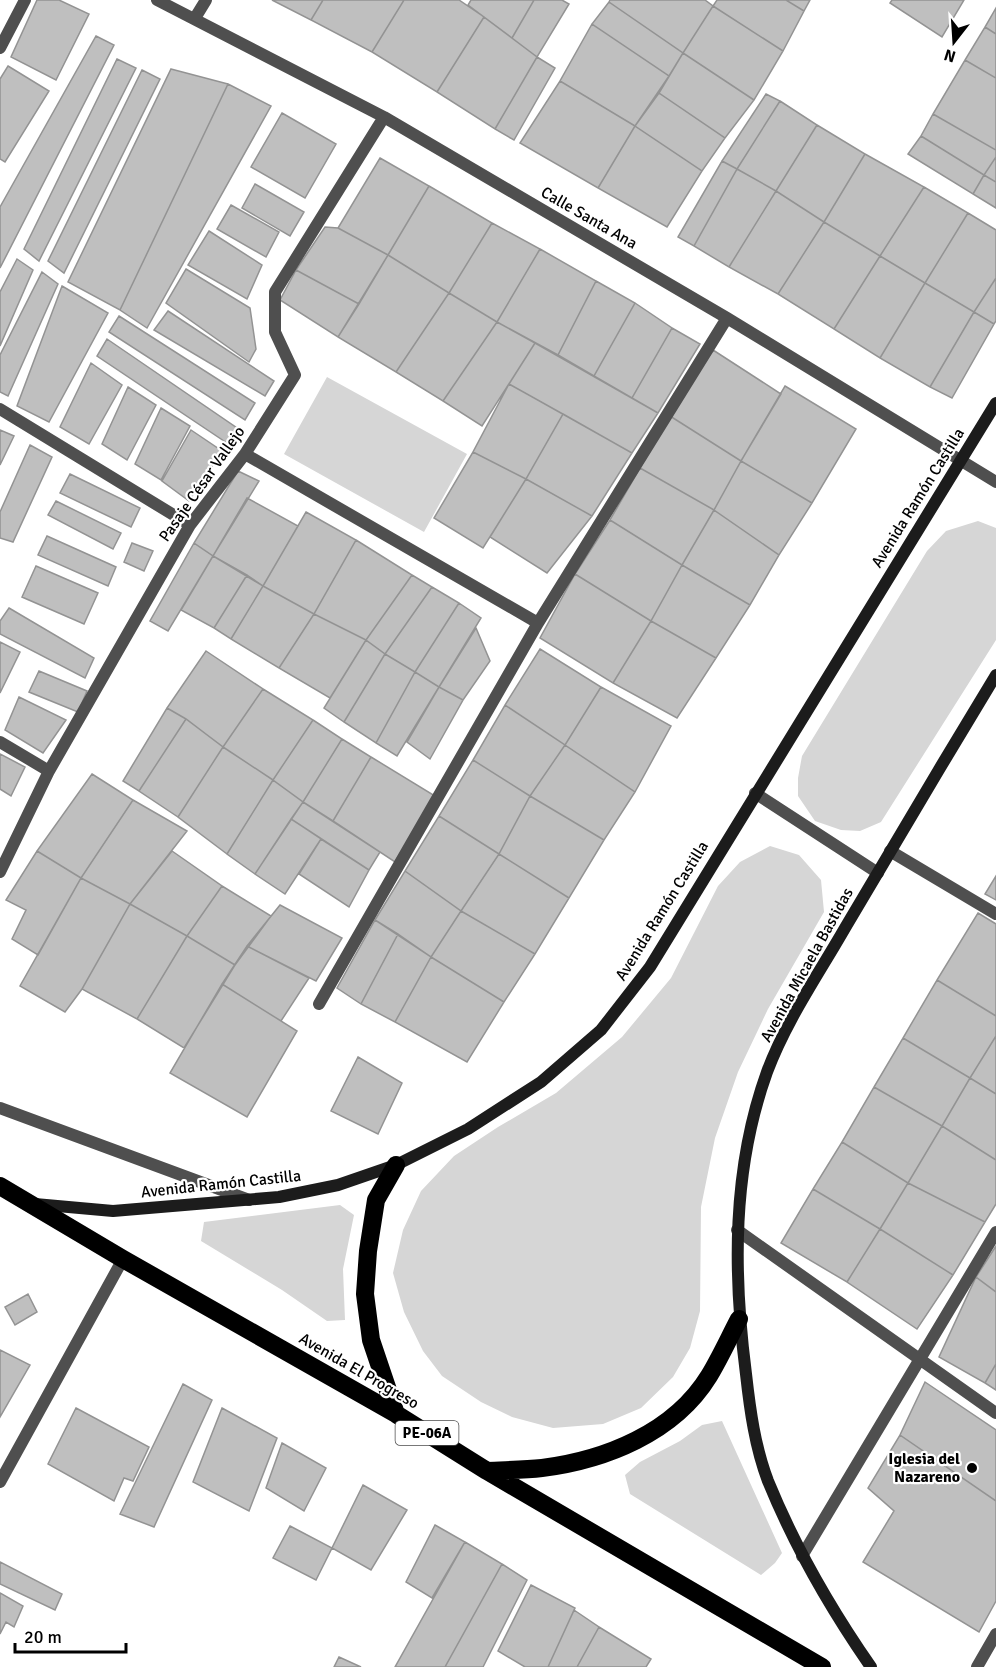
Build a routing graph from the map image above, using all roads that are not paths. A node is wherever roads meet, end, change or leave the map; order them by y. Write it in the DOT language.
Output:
graph roads {
  1 [pos="26,0"];
  2 [pos="157,0"];
  3 [pos="206,0"];
  4 [pos="195,18"];
  5 [pos="0,48"];
  6 [pos="384,117"];
  7 [pos="727,318"];
  8 [pos="996,402"];
  9 [pos="0,409"];
  10 [pos="245,454"];
  11 [pos="961,460"];
  12 [pos="996,482"];
  13 [pos="190,525"];
  14 [pos="538,623"];
  15 [pos="996,675"];
  16 [pos="0,742"];
  17 [pos="49,771"];
  18 [pos="755,793"];
  19 [pos="890,851"];
  20 [pos="0,872"];
  21 [pos="878,873"];
  22 [pos="996,914"];
  23 [pos="319,1004"];
  24 [pos="0,1108"];
  25 [pos="396,1165"];
  26 [pos="0,1186"];
  27 [pos="250,1200"];
  28 [pos="30,1203"];
  29 [pos="737,1230"];
  30 [pos="996,1232"];
  31 [pos="123,1259"];
  32 [pos="739,1319"];
  33 [pos="919,1359"];
  34 [pos="996,1413"];
  35 [pos="396,1414"];
  36 [pos="487,1471"];
  37 [pos="0,1482"];
  38 [pos="802,1556"];
  39 [pos="996,1634"];
  40 [pos="822,1667"];
  41 [pos="871,1667"];
  42 [pos="976,1667"];
  1 -- 5 [label="street"];
  2 -- 4 [label="street, Calle Santa Ana"];
  3 -- 4 [label="street"];
  4 -- 6 [label="street, Calle Santa Ana"];
  6 -- 7 [label="street, Calle Santa Ana"];
  6 -- 10 [label="street, Pasaje César Vallejo"];
  7 -- 11 [label="street, Calle Santa Ana"];
  7 -- 14 [label="street"];
  8 -- 11 [label="main road, Avenida Ramón Castilla"];
  9 -- 13 [label="street"];
  10 -- 13 [label="street, Pasaje César Vallejo"];
  10 -- 14 [label="street"];
  11 -- 12 [label="street, Calle Santa Ana"];
  11 -- 18 [label="main road, Avenida Ramón Castilla"];
  13 -- 17 [label="street, Pasaje César Vallejo"];
  14 -- 23 [label="street"];
  15 -- 19 [label="main road, Avenida Micaela Bastidas"];
  16 -- 17 [label="street"];
  17 -- 20 [label="street, Pasaje César Vallejo"];
  18 -- 21 [label="street"];
  18 -- 25 [label="main road, Avenida Ramón Castilla"];
  19 -- 21 [label="main road, Avenida Micaela Bastidas"];
  19 -- 22 [label="street"];
  21 -- 29 [label="main road, Avenida Micaela Bastidas"];
  24 -- 27 [label="street"];
  25 -- 27 [label="main road, Avenida Ramón Castilla"];
  25 -- 35 [label="highway"];
  26 -- 28 [label="highway, PE-06A"];
  27 -- 28 [label="main road, Avenida Ramón Castilla"];
  28 -- 31 [label="highway, Avenida El Progreso / PE-06A"];
  29 -- 32 [label="main road, Avenida Micaela Bastidas"];
  29 -- 33 [label="street"];
  30 -- 33 [label="street"];
  31 -- 35 [label="highway, Avenida El Progreso / PE-06A"];
  31 -- 37 [label="street"];
  32 -- 36 [label="highway"];
  32 -- 38 [label="main road, Avenida Micaela Bastidas"];
  33 -- 34 [label="street"];
  33 -- 38 [label="street"];
  35 -- 36 [label="highway, Avenida El Progreso / PE-06A"];
  36 -- 40 [label="highway, Avenida El Progreso / PE-06A"];
  38 -- 41 [label="main road, Avenida Micaela Bastidas"];
  39 -- 42 [label="street"];
}
